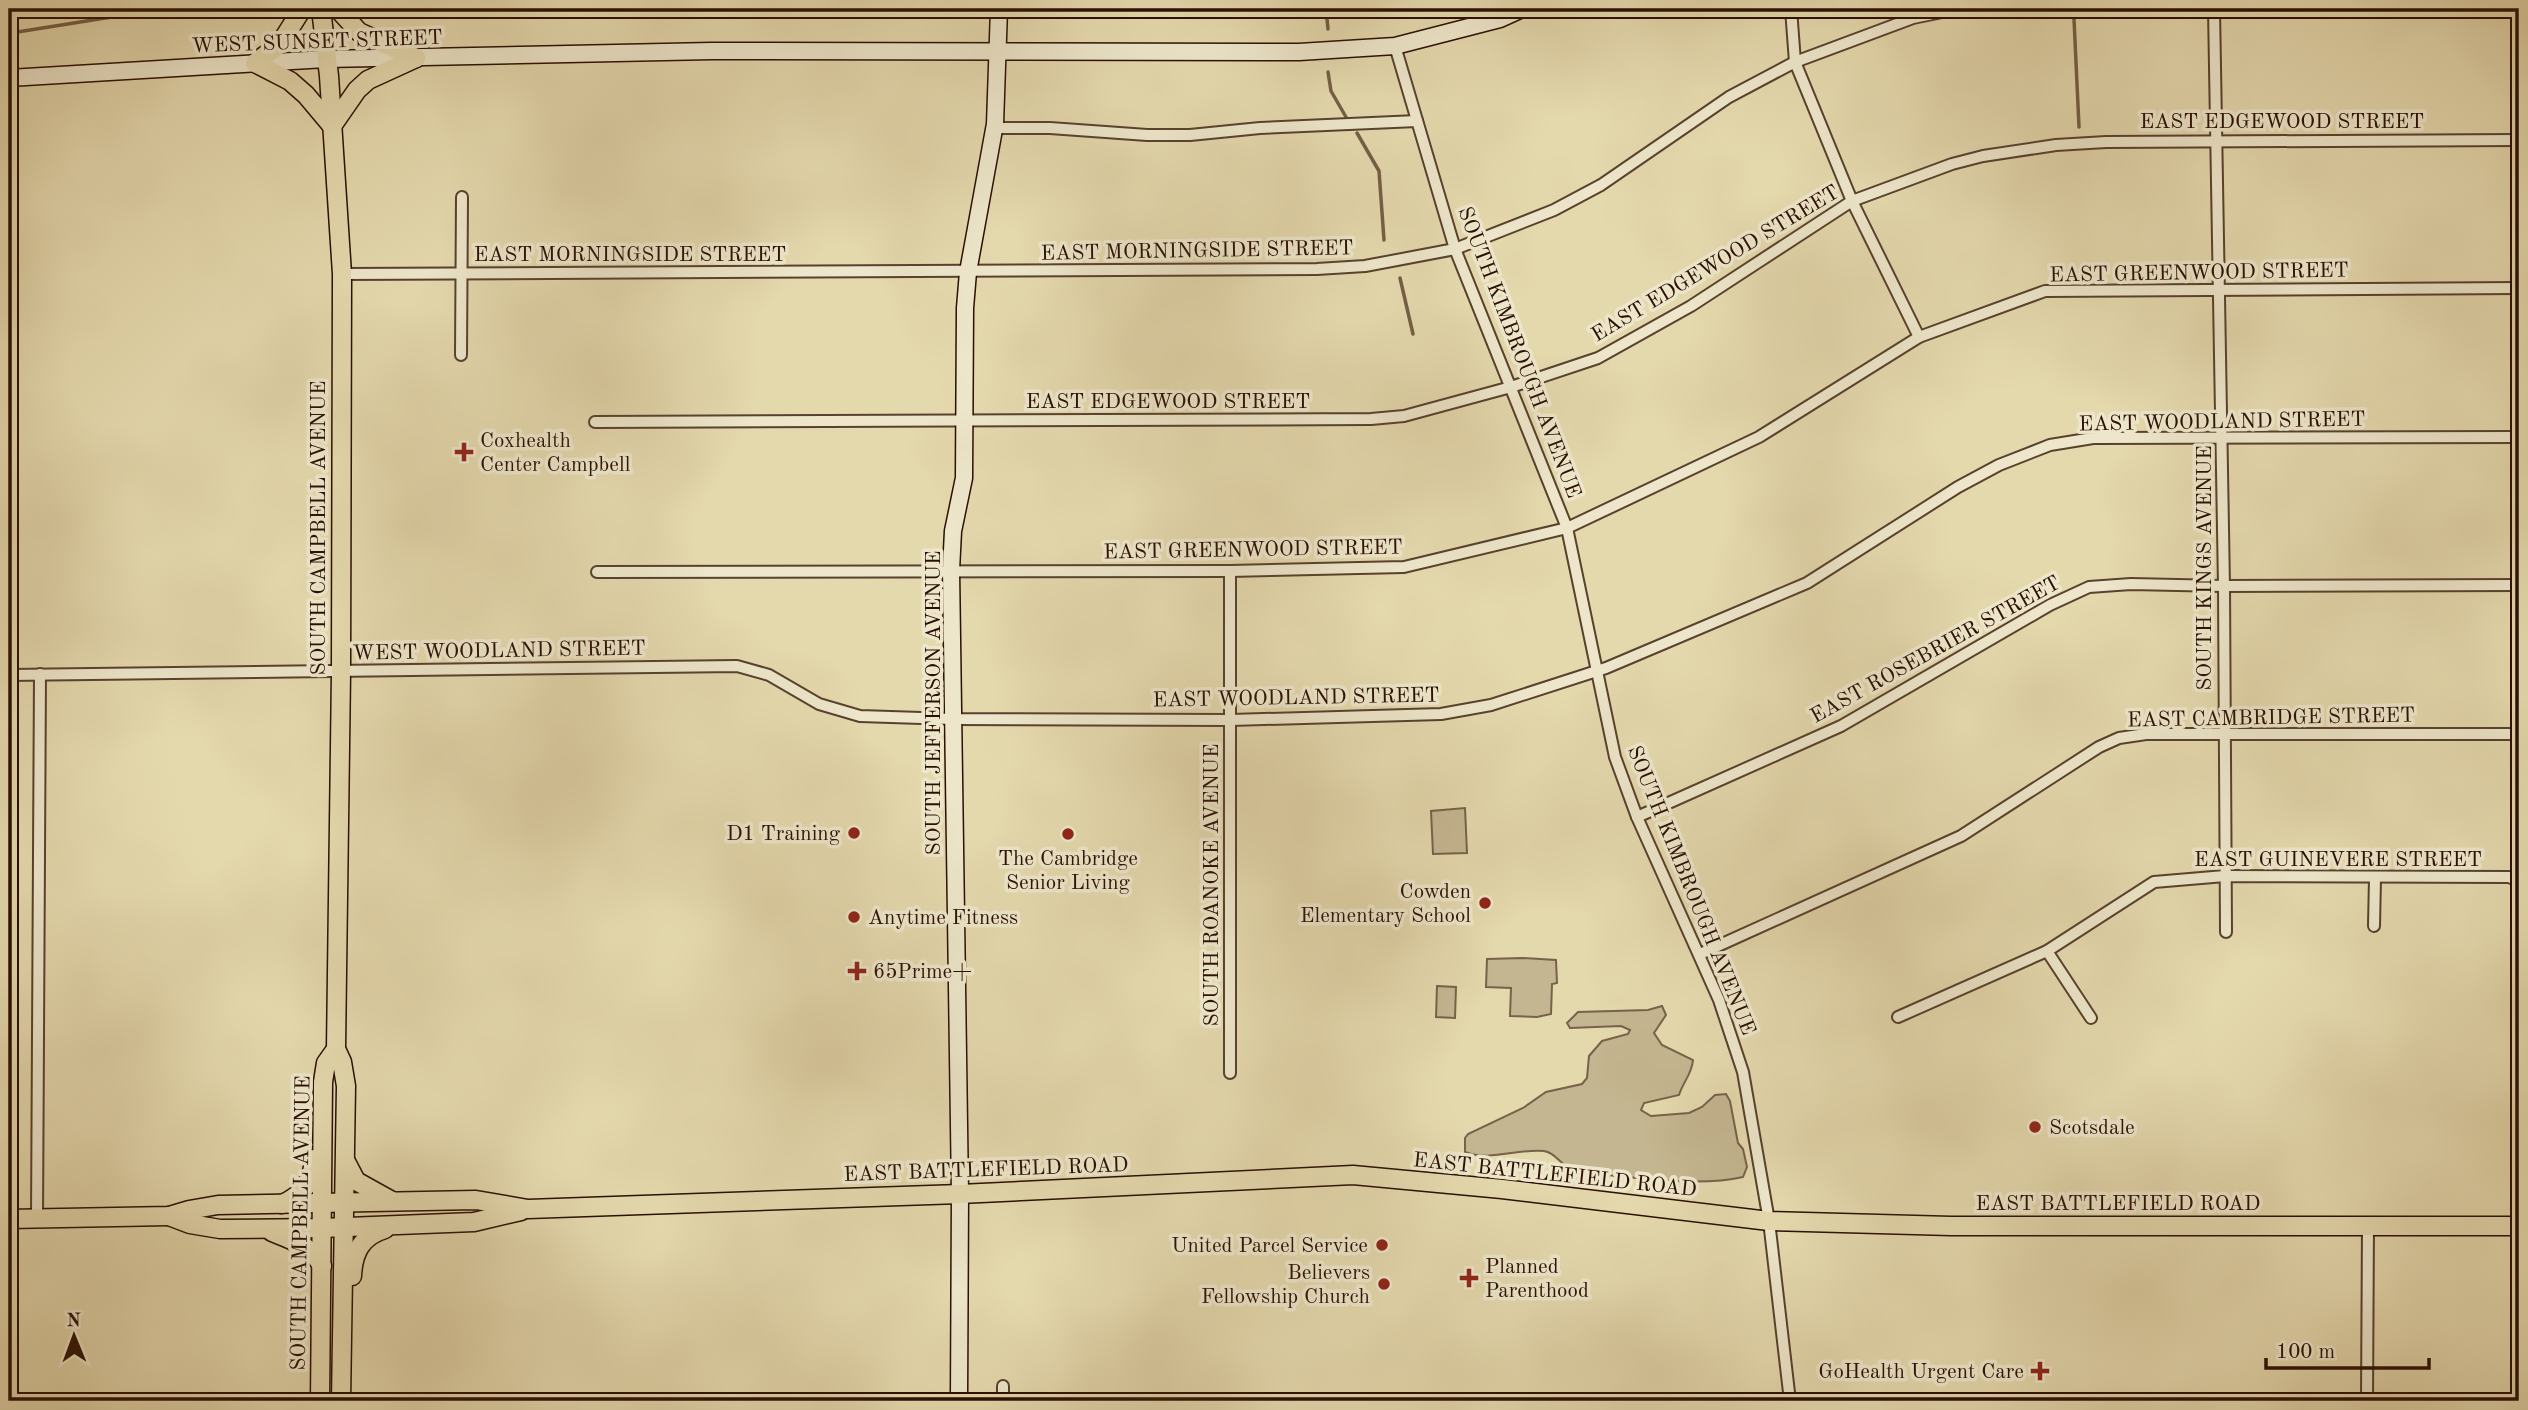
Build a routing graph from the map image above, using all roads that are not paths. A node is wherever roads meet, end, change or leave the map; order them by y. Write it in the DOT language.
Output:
graph roads {
  1 [pos="302,9"];
  2 [pos="321,9"];
  3 [pos="338,9"];
  4 [pos="999,9"];
  5 [pos="1522,9"];
  6 [pos="1791,9"];
  7 [pos="1957,9"];
  8 [pos="2214,9"];
  9 [pos="1395,46"];
  10 [pos="999,51"];
  11 [pos="416,58"];
  12 [pos="326,59"];
  13 [pos="1795,62"];
  14 [pos="255,63"];
  15 [pos="9,78"];
  16 [pos="1417,121"];
  17 [pos="332,127"];
  18 [pos="995,128"];
  19 [pos="2218,140"];
  20 [pos="2519,140"];
  21 [pos="462,197"];
  22 [pos="1852,201"];
  23 [pos="1455,249"];
  24 [pos="968,272"];
  25 [pos="460,274"];
  26 [pos="342,275"];
  27 [pos="2519,288"];
  28 [pos="2220,289"];
  29 [pos="1919,337"];
  30 [pos="461,355"];
  31 [pos="1511,387"];
  32 [pos="595,422"];
  33 [pos="965,422"];
  34 [pos="2519,437"];
  35 [pos="2222,439"];
  36 [pos="1567,528"];
  37 [pos="951,570"];
  38 [pos="1230,571"];
  39 [pos="597,572"];
  40 [pos="2519,585"];
  41 [pos="2224,586"];
  42 [pos="737,666"];
  43 [pos="1599,671"];
  44 [pos="341,672"];
  45 [pos="40,674"];
  46 [pos="9,675"];
  47 [pos="952,719"];
  48 [pos="1231,720"];
  49 [pos="2519,734"];
  50 [pos="2224,736"];
  51 [pos="1637,817"];
  52 [pos="2225,876"];
  53 [pos="2375,877"];
  54 [pos="2519,881"];
  55 [pos="2374,926"];
  56 [pos="2226,932"];
  57 [pos="2047,951"];
  58 [pos="1700,954"];
  59 [pos="1898,1017"];
  60 [pos="2091,1018"];
  61 [pos="336,1049"];
  62 [pos="1230,1073"];
  63 [pos="323,1094"];
  64 [pos="345,1159"];
  65 [pos="960,1194"];
  66 [pos="395,1203"];
  67 [pos="344,1204"];
  68 [pos="279,1205"];
  69 [pos="322,1205"];
  70 [pos="528,1209"];
  71 [pos="169,1216"];
  72 [pos="9,1219"];
  73 [pos="37,1219"];
  74 [pos="1769,1221"];
  75 [pos="2368,1225"];
  76 [pos="395,1226"];
  77 [pos="2519,1226"];
  78 [pos="344,1227"];
  79 [pos="263,1228"];
  80 [pos="322,1228"];
  81 [pos="321,1266"];
  82 [pos="342,1363"];
  83 [pos="1003,1386"];
  84 [pos="320,1401"];
  85 [pos="341,1401"];
  86 [pos="959,1401"];
  87 [pos="1003,1401"];
  88 [pos="1790,1401"];
  89 [pos="2367,1401"];
  1 -- 14 [label="main road"];
  2 -- 12 [label="main road, SOUTH CAMPBELL AVENUE"];
  3 -- 11 [label="main road"];
  4 -- 10 [label="main road, SOUTH JEFFERSON AVENUE"];
  5 -- 9 [label="main road, WEST SUNSET STREET"];
  6 -- 13 [label="street"];
  7 -- 13 [label="street, EAST MORNINGSIDE STREET"];
  8 -- 19 [label="street, SOUTH KINGS AVENUE"];
  9 -- 10 [label="main road, WEST SUNSET STREET"];
  9 -- 16 [label="street, SOUTH KIMBROUGH AVENUE"];
  10 -- 11 [label="main road, WEST SUNSET STREET"];
  10 -- 18 [label="main road, SOUTH JEFFERSON AVENUE"];
  11 -- 12 [label="main road, WEST SUNSET STREET"];
  11 -- 17 [label="main road"];
  12 -- 14 [label="main road, WEST SUNSET STREET"];
  12 -- 17 [label="main road, SOUTH CAMPBELL AVENUE"];
  13 -- 22 [label="street"];
  13 -- 23 [label="street, EAST MORNINGSIDE STREET"];
  14 -- 15 [label="main road, WEST SUNSET STREET"];
  14 -- 17 [label="main road"];
  16 -- 18 [label="street"];
  16 -- 23 [label="street, SOUTH KIMBROUGH AVENUE"];
  17 -- 26 [label="main road, SOUTH CAMPBELL AVENUE"];
  18 -- 24 [label="main road, SOUTH JEFFERSON AVENUE"];
  19 -- 20 [label="street, EAST EDGEWOOD STREET"];
  19 -- 22 [label="street, EAST EDGEWOOD STREET"];
  19 -- 28 [label="street, SOUTH KINGS AVENUE"];
  21 -- 25 [label="street"];
  22 -- 29 [label="street"];
  22 -- 31 [label="street, EAST EDGEWOOD STREET"];
  23 -- 24 [label="street, EAST MORNINGSIDE STREET"];
  23 -- 31 [label="street, SOUTH KIMBROUGH AVENUE"];
  24 -- 25 [label="street, EAST MORNINGSIDE STREET"];
  24 -- 33 [label="main road, SOUTH JEFFERSON AVENUE"];
  25 -- 26 [label="street, EAST MORNINGSIDE STREET"];
  25 -- 30 [label="street"];
  26 -- 44 [label="main road, SOUTH CAMPBELL AVENUE"];
  27 -- 28 [label="street, EAST GREENWOOD STREET"];
  28 -- 29 [label="street, EAST GREENWOOD STREET"];
  28 -- 35 [label="street, SOUTH KINGS AVENUE"];
  29 -- 36 [label="street, EAST GREENWOOD STREET"];
  31 -- 33 [label="street, EAST EDGEWOOD STREET"];
  31 -- 36 [label="street, SOUTH KIMBROUGH AVENUE"];
  32 -- 33 [label="street, EAST EDGEWOOD STREET"];
  33 -- 37 [label="main road, SOUTH JEFFERSON AVENUE"];
  34 -- 35 [label="street, EAST WOODLAND STREET"];
  35 -- 41 [label="street, SOUTH KINGS AVENUE"];
  35 -- 43 [label="street, EAST WOODLAND STREET"];
  36 -- 38 [label="street, EAST GREENWOOD STREET"];
  36 -- 43 [label="street, SOUTH KIMBROUGH AVENUE"];
  37 -- 38 [label="street, EAST GREENWOOD STREET"];
  37 -- 39 [label="street, EAST GREENWOOD STREET"];
  37 -- 47 [label="main road, SOUTH JEFFERSON AVENUE"];
  38 -- 48 [label="street, SOUTH ROANOKE AVENUE"];
  40 -- 41 [label="street, EAST ROSEBRIER STREET"];
  41 -- 50 [label="street, SOUTH KINGS AVENUE"];
  41 -- 51 [label="street, EAST ROSEBRIER STREET"];
  42 -- 44 [label="street, WEST WOODLAND STREET"];
  42 -- 47 [label="street, EAST WOODLAND STREET"];
  43 -- 48 [label="street, EAST WOODLAND STREET"];
  43 -- 51 [label="street, SOUTH KIMBROUGH AVENUE"];
  44 -- 45 [label="street, WEST WOODLAND STREET"];
  44 -- 61 [label="main road, SOUTH CAMPBELL AVENUE"];
  45 -- 46 [label="street, WEST WOODLAND STREET"];
  45 -- 73 [label="street"];
  47 -- 48 [label="street, EAST WOODLAND STREET"];
  47 -- 65 [label="main road, SOUTH JEFFERSON AVENUE"];
  48 -- 62 [label="street, SOUTH ROANOKE AVENUE"];
  49 -- 50 [label="street, EAST CAMBRIDGE STREET"];
  50 -- 52 [label="street, SOUTH KINGS AVENUE"];
  50 -- 58 [label="street, EAST CAMBRIDGE STREET"];
  51 -- 58 [label="street, SOUTH KIMBROUGH AVENUE"];
  52 -- 53 [label="street, EAST GUINEVERE STREET"];
  52 -- 56 [label="street, SOUTH KINGS AVENUE"];
  52 -- 57 [label="street, EAST GUINEVERE STREET"];
  53 -- 54 [label="street, EAST GUINEVERE STREET"];
  53 -- 55 [label="street"];
  57 -- 59 [label="street, EAST GUINEVERE STREET"];
  57 -- 60 [label="street"];
  58 -- 74 [label="street, SOUTH KIMBROUGH AVENUE"];
  61 -- 63 [label="main road, SOUTH CAMPBELL AVENUE"];
  61 -- 64 [label="main road, SOUTH CAMPBELL AVENUE"];
  63 -- 68 [label="main road"];
  63 -- 69 [label="main road, SOUTH CAMPBELL AVENUE"];
  64 -- 66 [label="main road"];
  64 -- 67 [label="main road, SOUTH CAMPBELL AVENUE"];
  65 -- 70 [label="main road, EAST BATTLEFIELD ROAD"];
  65 -- 74 [label="main road, EAST BATTLEFIELD ROAD"];
  65 -- 86 [label="main road, SOUTH JEFFERSON AVENUE"];
  66 -- 67 [label="main road"];
  66 -- 70 [label="main road"];
  67 -- 69 [label="main road"];
  67 -- 78 [label="main road, SOUTH CAMPBELL AVENUE"];
  68 -- 69 [label="main road"];
  68 -- 71 [label="main road"];
  69 -- 80 [label="main road, SOUTH CAMPBELL AVENUE"];
  70 -- 76 [label="main road"];
  71 -- 73 [label="main road"];
  71 -- 79 [label="main road"];
  72 -- 73 [label="main road"];
  74 -- 75 [label="main road, EAST BATTLEFIELD ROAD"];
  74 -- 88 [label="street, SOUTH KIMBROUGH AVENUE"];
  75 -- 77 [label="main road, EAST BATTLEFIELD ROAD"];
  75 -- 89 [label="street"];
  76 -- 78 [label="main road"];
  76 -- 82 [label="main road"];
  78 -- 80 [label="main road"];
  78 -- 82 [label="main road, SOUTH CAMPBELL AVENUE"];
  79 -- 80 [label="main road"];
  79 -- 81 [label="main road"];
  80 -- 81 [label="main road, SOUTH CAMPBELL AVENUE"];
  81 -- 84 [label="main road, SOUTH CAMPBELL AVENUE"];
  82 -- 85 [label="main road, SOUTH CAMPBELL AVENUE"];
  83 -- 87 [label="street"];
}
